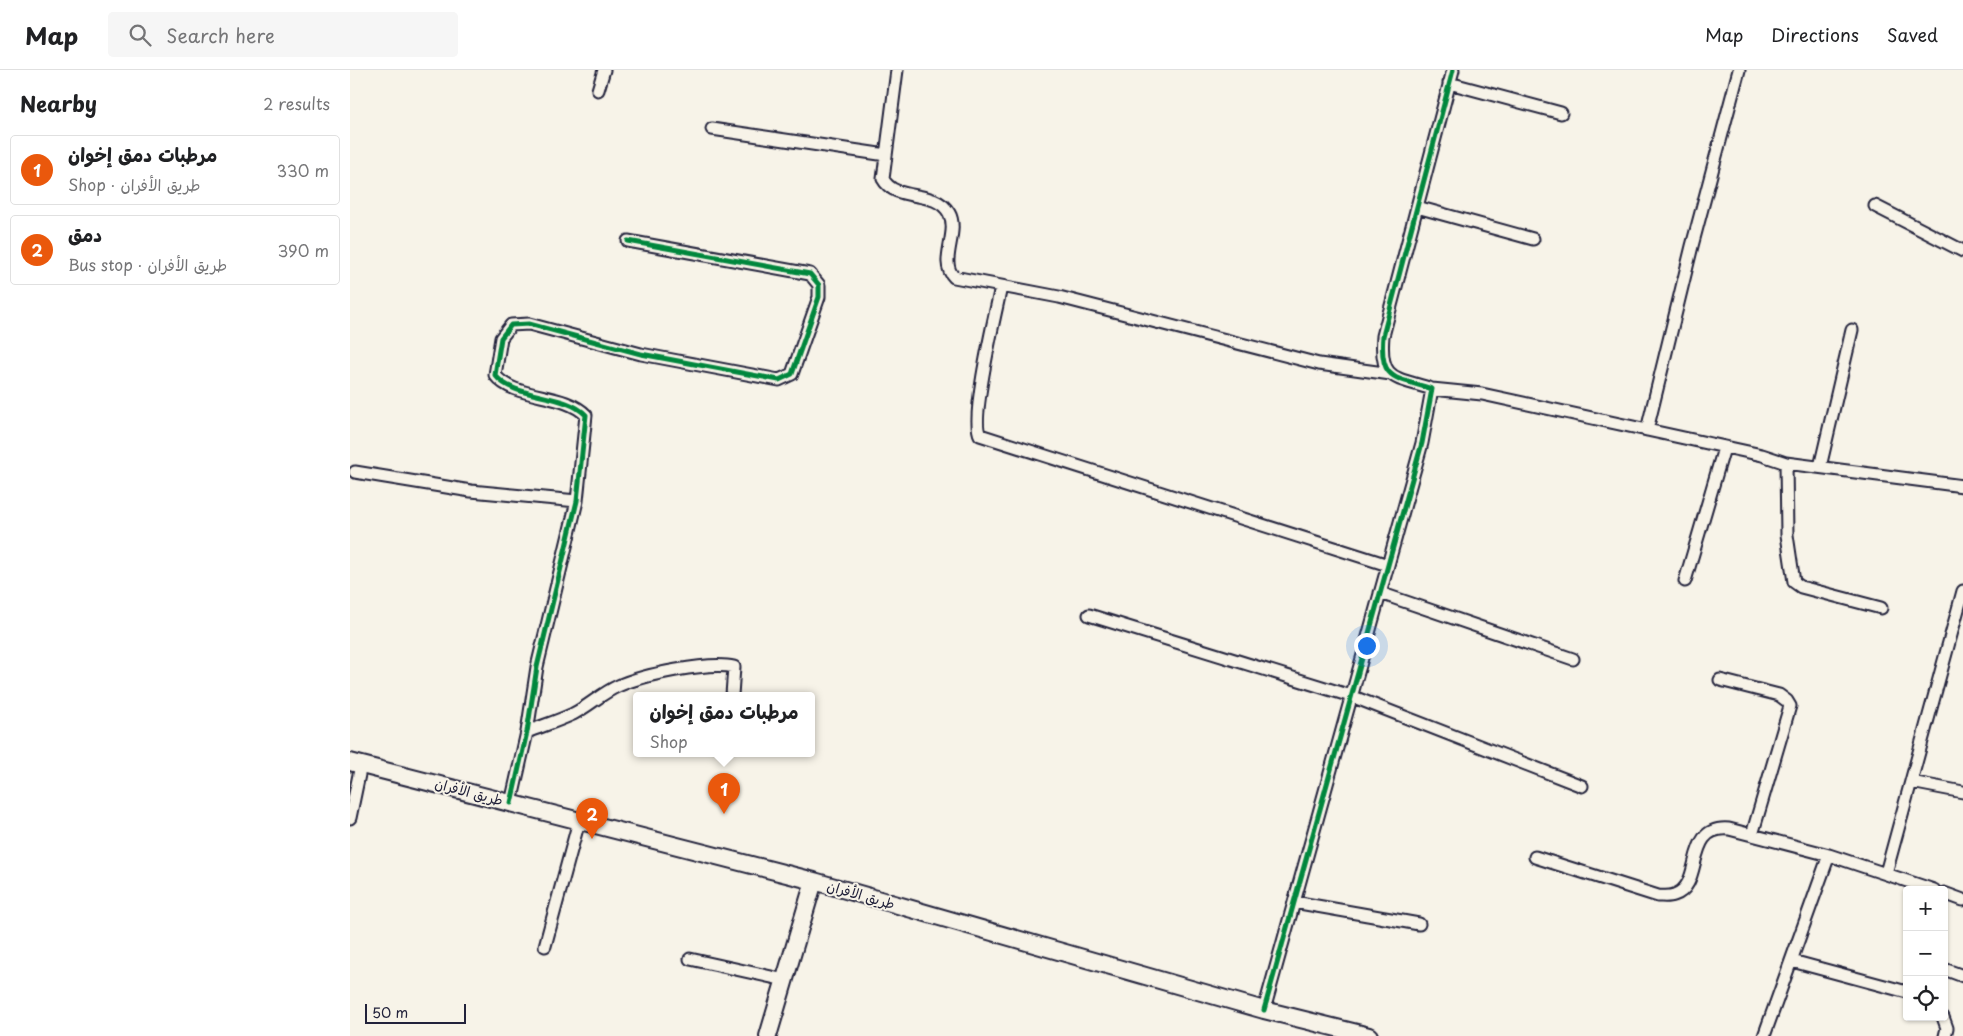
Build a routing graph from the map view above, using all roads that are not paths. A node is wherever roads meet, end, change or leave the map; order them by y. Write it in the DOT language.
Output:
graph roads {
  1 [pos="604,70"];
  2 [pos="897,70"];
  3 [pos="1453,70"];
  4 [pos="1739,70"];
  5 [pos="1449,83"];
  6 [pos="598,90"];
  7 [pos="1561,113"];
  8 [pos="712,129"];
  9 [pos="886,155"];
  10 [pos="1875,206"];
  11 [pos="1417,207"];
  12 [pos="1533,239"];
  13 [pos="628,241"];
  14 [pos="1963,252"];
  15 [pos="1001,287"];
  16 [pos="1852,330"];
  17 [pos="1390,374"];
  18 [pos="1432,389"];
  19 [pos="1647,430"];
  20 [pos="1724,448"];
  21 [pos="1786,463"];
  22 [pos="1820,467"];
  23 [pos="354,472"];
  24 [pos="1963,486"];
  25 [pos="577,501"];
  26 [pos="1388,564"];
  27 [pos="1685,581"];
  28 [pos="1963,591"];
  29 [pos="1380,593"];
  30 [pos="1881,608"];
  31 [pos="1089,615"];
  32 [pos="1573,659"];
  33 [pos="1720,680"];
  34 [pos="732,692"];
  35 [pos="1351,696"];
  36 [pos="527,732"];
  37 [pos="355,764"];
  38 [pos="1911,782"];
  39 [pos="1582,786"];
  40 [pos="1963,792"];
  41 [pos="511,803"];
  42 [pos="350,818"];
  43 [pos="579,821"];
  44 [pos="1752,835"];
  45 [pos="1829,855"];
  46 [pos="1535,857"];
  47 [pos="1886,873"];
  48 [pos="814,881"];
  49 [pos="1923,886"];
  50 [pos="1948,894"];
  51 [pos="1963,900"];
  52 [pos="1294,902"];
  53 [pos="1419,924"];
  54 [pos="545,946"];
  55 [pos="690,959"];
  56 [pos="1792,961"];
  57 [pos="1948,970"];
  58 [pos="1963,976"];
  59 [pos="785,980"];
  60 [pos="1903,991"];
  61 [pos="1264,1010"];
  62 [pos="1944,1021"];
  63 [pos="768,1036"];
  64 [pos="1369,1036"];
  65 [pos="1764,1036"];
  66 [pos="1945,1036"];
  1 -- 6 [label="street"];
  2 -- 9 [label="street"];
  3 -- 5 [label="street"];
  4 -- 19 [label="street"];
  5 -- 7 [label="street"];
  5 -- 11 [label="street"];
  8 -- 9 [label="street"];
  9 -- 15 [label="street"];
  10 -- 14 [label="street"];
  11 -- 12 [label="street"];
  11 -- 17 [label="street"];
  13 -- 25 [label="street"];
  15 -- 17 [label="street"];
  15 -- 26 [label="street"];
  16 -- 22 [label="street"];
  17 -- 18 [label="street"];
  18 -- 19 [label="street"];
  18 -- 26 [label="street"];
  19 -- 20 [label="street"];
  20 -- 21 [label="street"];
  20 -- 27 [label="street"];
  21 -- 22 [label="street"];
  21 -- 30 [label="street"];
  22 -- 24 [label="street"];
  23 -- 25 [label="street"];
  25 -- 36 [label="street"];
  26 -- 29 [label="street"];
  28 -- 38 [label="street"];
  29 -- 32 [label="street"];
  29 -- 35 [label="street"];
  31 -- 35 [label="street"];
  33 -- 44 [label="street"];
  34 -- 36 [label="street"];
  35 -- 39 [label="street"];
  35 -- 52 [label="street"];
  36 -- 41 [label="street"];
  37 -- 41 [label="main road, طريق الأفران"];
  37 -- 42 [label="street"];
  38 -- 40 [label="street"];
  38 -- 47 [label="street"];
  41 -- 43 [label="main road, طريق الأفران"];
  43 -- 48 [label="main road, طريق الأفران"];
  43 -- 54 [label="street"];
  44 -- 45 [label="street"];
  44 -- 46 [label="street"];
  45 -- 47 [label="street"];
  45 -- 56 [label="street"];
  47 -- 49 [label="street"];
  48 -- 59 [label="main road"];
  48 -- 61 [label="main road, طريق الأفران"];
  50 -- 51 [label="street"];
  52 -- 53 [label="street"];
  52 -- 61 [label="street"];
  55 -- 59 [label="street"];
  56 -- 60 [label="street"];
  56 -- 65 [label="street"];
  57 -- 58 [label="street"];
  59 -- 63 [label="main road"];
  61 -- 64 [label="main road, طريق الأفران"];
  62 -- 66 [label="street"];
}
